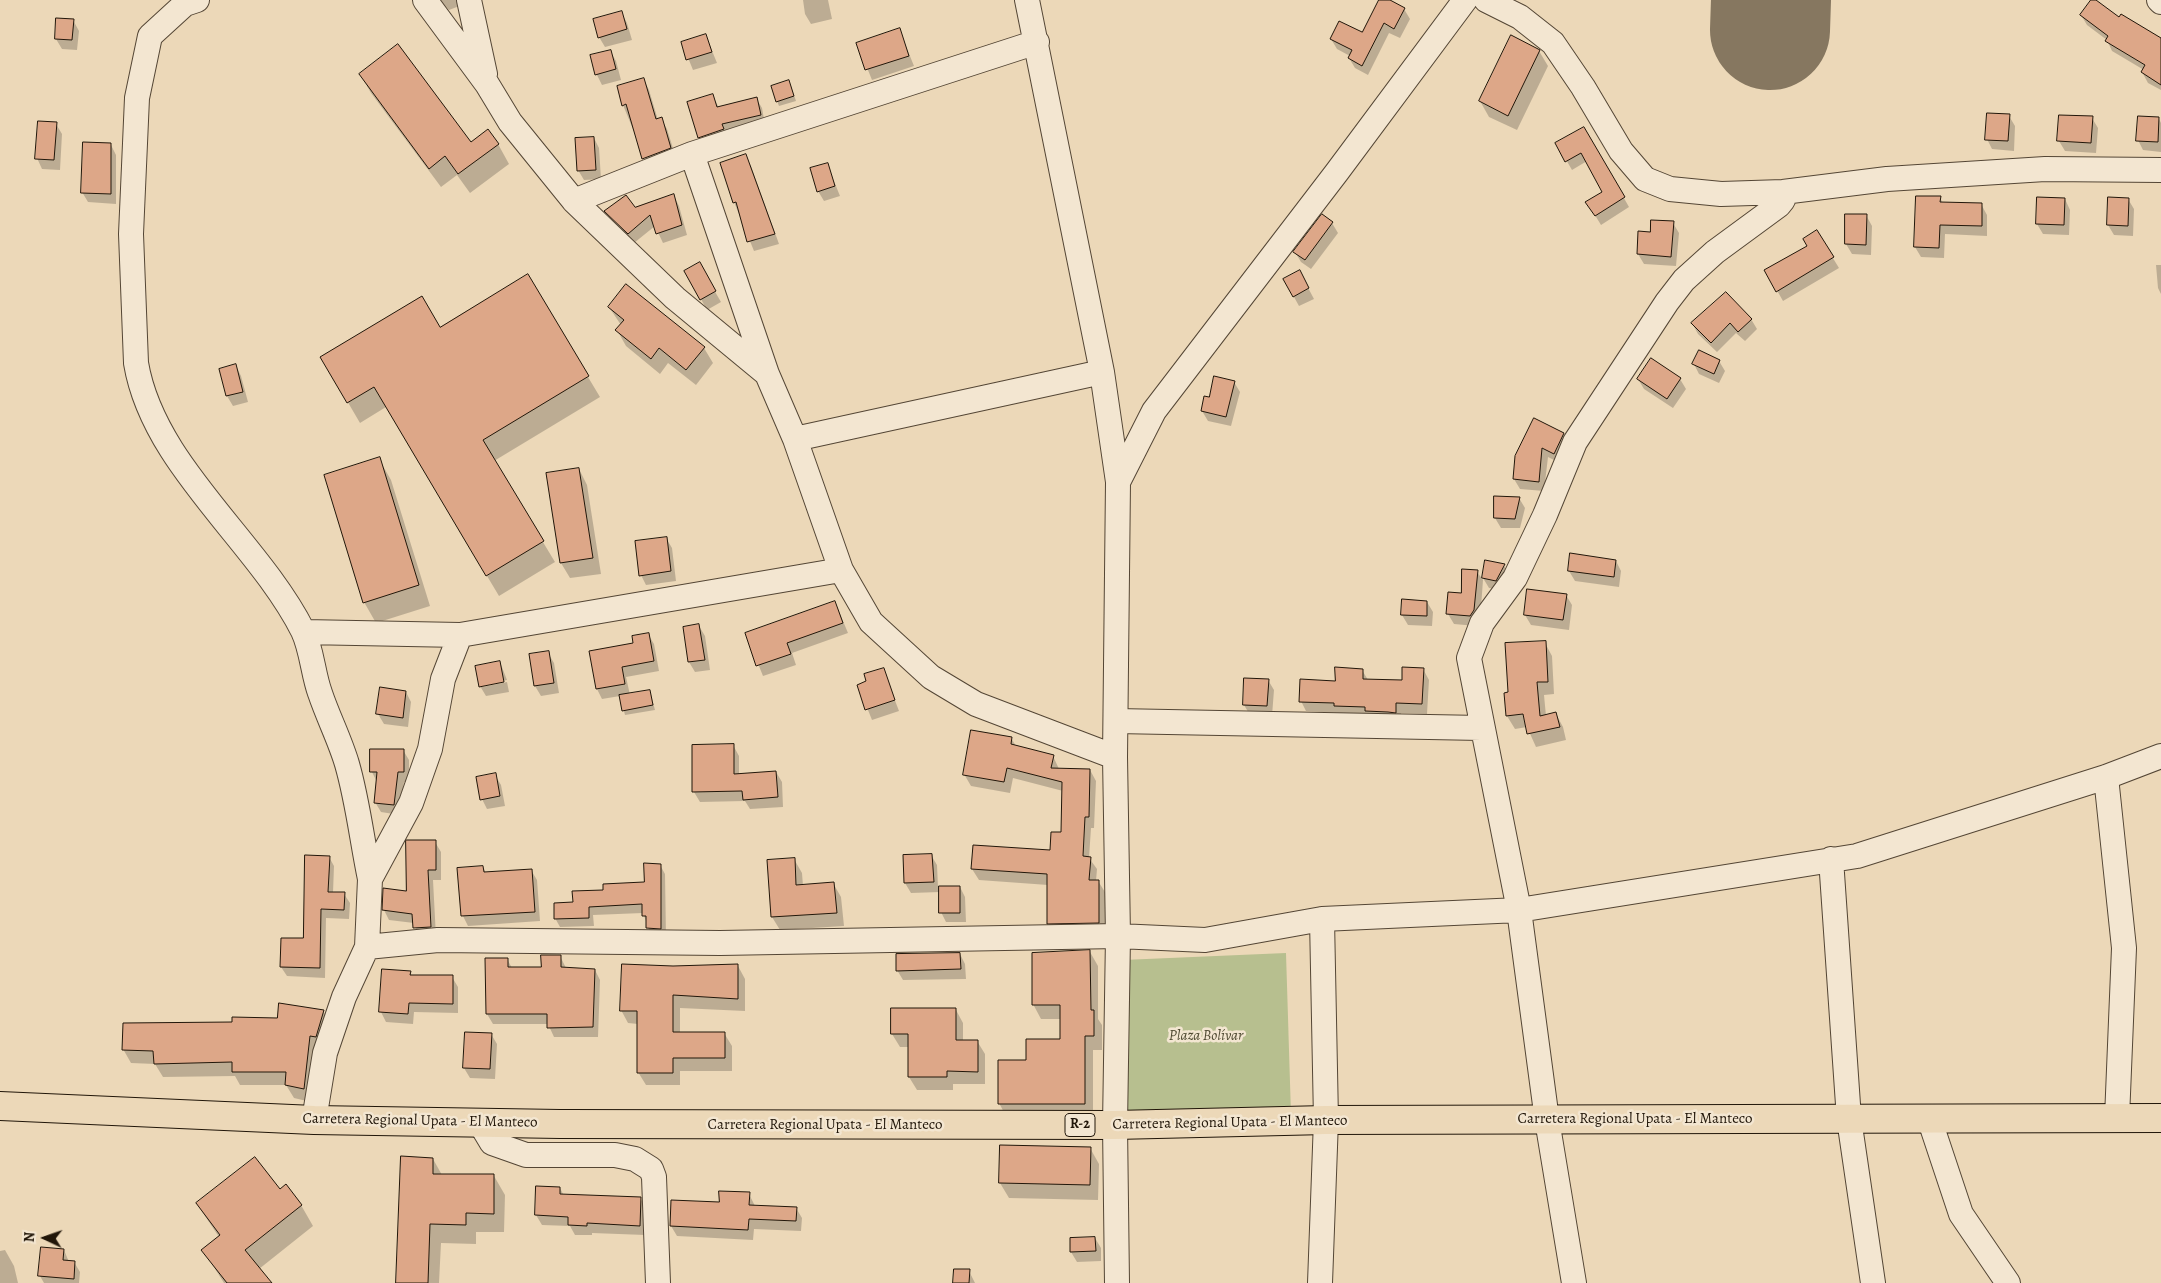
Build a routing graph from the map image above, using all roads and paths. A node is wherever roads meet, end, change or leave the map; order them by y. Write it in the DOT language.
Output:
graph roads {
  1 [pos="425,0"];
  2 [pos="469,0"];
  3 [pos="1027,0"];
  4 [pos="1465,0"];
  5 [pos="1486,0"];
  6 [pos="187,1"];
  7 [pos="1037,42"];
  8 [pos="487,84"];
  9 [pos="692,154"];
  10 [pos="2161,170"];
  11 [pos="1783,192"];
  12 [pos="574,201"];
  13 [pos="1102,372"];
  14 [pos="767,374"];
  15 [pos="795,439"];
  16 [pos="1118,482"];
  17 [pos="841,570"];
  18 [pos="304,632"];
  19 [pos="460,635"];
  20 [pos="1116,720"];
  21 [pos="1481,728"];
  22 [pos="1115,756"];
  23 [pos="2161,756"];
  24 [pos="2106,776"];
  25 [pos="1831,859"];
  26 [pos="370,879"];
  27 [pos="1519,910"];
  28 [pos="1322,919"];
  29 [pos="1118,936"];
  30 [pos="367,947"];
  31 [pos="0,1106"];
  32 [pos="1929,1118"];
  33 [pos="2117,1118"];
  34 [pos="2161,1118"];
  35 [pos="1849,1119"];
  36 [pos="314,1120"];
  37 [pos="1326,1120"];
  38 [pos="1547,1120"];
  39 [pos="480,1123"];
  40 [pos="1114,1126"];
  41 [pos="658,1283"];
  42 [pos="1117,1283"];
  43 [pos="1320,1283"];
  44 [pos="1574,1283"];
  45 [pos="1873,1283"];
  46 [pos="2008,1283"];
  1 -- 8 [label="street"];
  2 -- 8 [label="street"];
  3 -- 7 [label="street"];
  4 -- 16 [label="street"];
  5 -- 11 [label="street"];
  6 -- 18 [label="street"];
  7 -- 9 [label="street"];
  7 -- 13 [label="street"];
  8 -- 12 [label="street"];
  9 -- 12 [label="street"];
  9 -- 14 [label="street"];
  10 -- 11 [label="street"];
  11 -- 21 [label="street"];
  12 -- 14 [label="street"];
  13 -- 15 [label="street"];
  13 -- 16 [label="street"];
  14 -- 15 [label="street"];
  15 -- 17 [label="street"];
  16 -- 20 [label="street"];
  17 -- 19 [label="street"];
  17 -- 22 [label="street"];
  18 -- 19 [label="street"];
  18 -- 26 [label="street"];
  19 -- 26 [label="street"];
  20 -- 21 [label="street"];
  20 -- 22 [label="street"];
  21 -- 27 [label="street"];
  22 -- 29 [label="street"];
  23 -- 24 [label="street"];
  24 -- 25 [label="street"];
  24 -- 33 [label="street"];
  25 -- 27 [label="street"];
  25 -- 35 [label="street"];
  26 -- 30 [label="street"];
  27 -- 28 [label="street"];
  27 -- 38 [label="street"];
  28 -- 29 [label="street"];
  28 -- 37 [label="street"];
  29 -- 30 [label="street"];
  29 -- 40 [label="street"];
  30 -- 36 [label="street"];
  31 -- 36 [label="main road, Carretera Regional Upata - El Manteco / R-2"];
  32 -- 33 [label="main road, Carretera Regional Upata - El Manteco / R-2"];
  32 -- 35 [label="main road, Carretera Regional Upata - El Manteco / R-2"];
  32 -- 46 [label="street"];
  33 -- 34 [label="main road, Carretera Regional Upata - El Manteco / R-2"];
  35 -- 38 [label="main road, Carretera Regional Upata - El Manteco / R-2"];
  35 -- 45 [label="street"];
  36 -- 39 [label="main road, Carretera Regional Upata - El Manteco / R-2"];
  37 -- 38 [label="main road, Carretera Regional Upata - El Manteco / R-2"];
  37 -- 40 [label="main road, Carretera Regional Upata - El Manteco / R-2"];
  37 -- 43 [label="street"];
  38 -- 44 [label="street"];
  39 -- 40 [label="main road, Carretera Regional Upata - El Manteco / R-2"];
  39 -- 41 [label="street"];
  40 -- 42 [label="street"];
}
